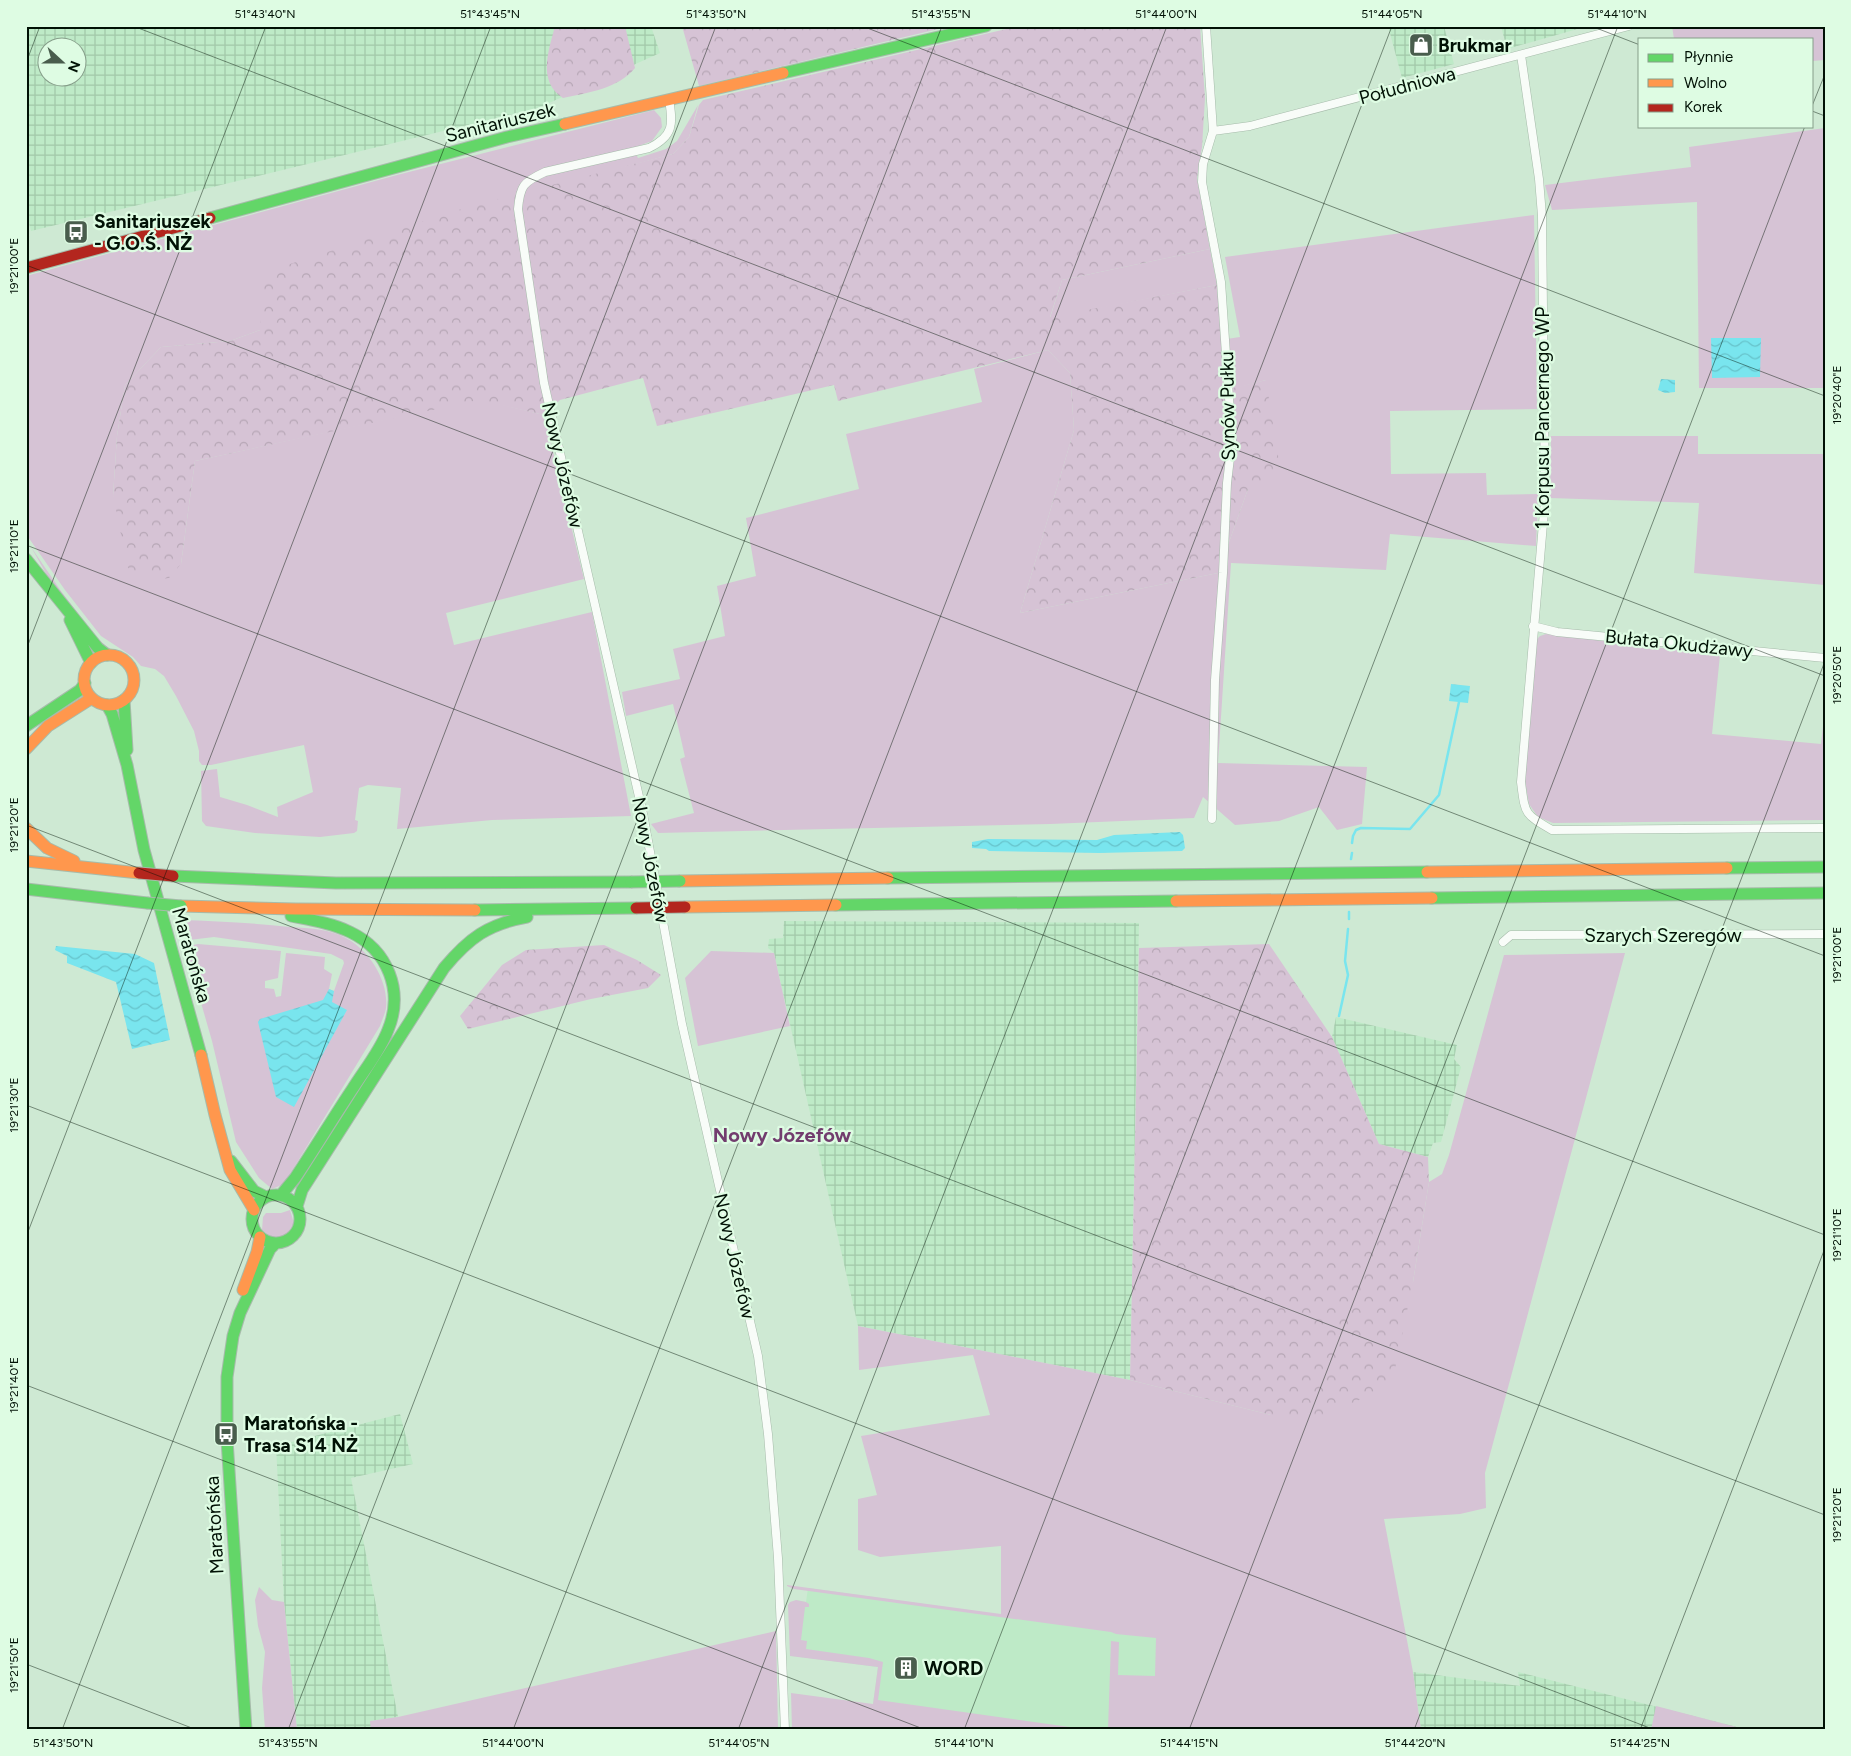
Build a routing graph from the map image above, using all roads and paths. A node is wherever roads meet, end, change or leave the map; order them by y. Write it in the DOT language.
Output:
graph roads {
  1 [pos="986,26"];
  2 [pos="1206,26"];
  3 [pos="1629,26"];
  4 [pos="1521,55"];
  5 [pos="670,99"];
  6 [pos="1213,131"];
  7 [pos="26,268"];
  8 [pos="26,559"];
  9 [pos="57,596"];
  10 [pos="1533,626"];
  11 [pos="106,655"];
  12 [pos="1825,658"];
  13 [pos="91,663"];
  14 [pos="85,684"];
  15 [pos="92,698"];
  16 [pos="124,700"];
  17 [pos="107,704"];
  18 [pos="26,726"];
  19 [pos="26,748"];
  20 [pos="127,765"];
  21 [pos="1212,819"];
  22 [pos="26,828"];
  23 [pos="1825,828"];
  24 [pos="26,861"];
  25 [pos="1825,867"];
  26 [pos="94,869"];
  27 [pos="26,889"];
  28 [pos="1825,893"];
  29 [pos="260,909"];
  30 [pos="566,909"];
  31 [pos="1825,934"];
  32 [pos="1503,942"];
  33 [pos="226,1154"];
  34 [pos="281,1195"];
  35 [pos="266,1197"];
  36 [pos="297,1206"];
  37 [pos="254,1210"];
  38 [pos="260,1237"];
  39 [pos="275,1244"];
  40 [pos="238,1318"];
  41 [pos="246,1730"];
  42 [pos="785,1730"];
  1 -- 5 [label="main road, Sanitariuszek"];
  2 -- 6 [label="street, Synów Pułku"];
  3 -- 4 [label="street, Południowa"];
  4 -- 6 [label="street, Południowa"];
  4 -- 10 [label="street, 1 Korpusu Pancernego WP"];
  5 -- 7 [label="main road, Sanitariuszek"];
  5 -- 42 [label="street, Nowy Józefów"];
  6 -- 21 [label="street, Synów Pułku"];
  8 -- 9 [label="main road"];
  9 -- 11 [label="main road"];
  9 -- 13 [label="main road"];
  10 -- 12 [label="street, Bułata Okudżawy"];
  10 -- 23 [label="street, 1 Korpusu Pancernego WP"];
  11 -- 13 [label="main road"];
  11 -- 16 [label="main road"];
  13 -- 14 [label="main road"];
  14 -- 15 [label="main road"];
  14 -- 18 [label="main road"];
  15 -- 17 [label="main road"];
  15 -- 19 [label="main road"];
  16 -- 17 [label="main road"];
  16 -- 20 [label="main road, Maratońska"];
  17 -- 20 [label="main road, Maratońska"];
  20 -- 33 [label="main road, Maratońska"];
  22 -- 26 [label="main road"];
  24 -- 26 [label="main road"];
  25 -- 26 [label="main road, bridge"];
  27 -- 29 [label="main road, bridge"];
  28 -- 30 [label="main road, bridge"];
  29 -- 30 [label="main road"];
  29 -- 34 [label="main road"];
  30 -- 36 [label="main road"];
  31 -- 32 [label="street, Szarych Szeregów"];
  33 -- 35 [label="main road, Maratońska"];
  33 -- 37 [label="main road, Maratońska"];
  34 -- 35 [label="main road"];
  34 -- 36 [label="main road"];
  35 -- 37 [label="main road"];
  36 -- 39 [label="main road"];
  37 -- 38 [label="main road"];
  38 -- 39 [label="main road"];
  38 -- 40 [label="main road, Maratońska"];
  39 -- 40 [label="main road, Maratońska"];
  40 -- 41 [label="main road, Maratońska"];
}
